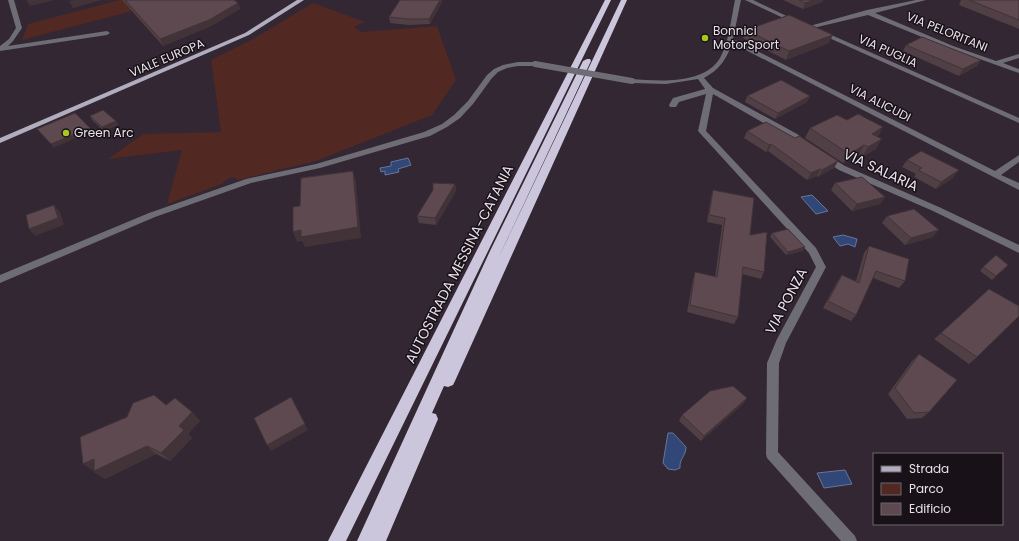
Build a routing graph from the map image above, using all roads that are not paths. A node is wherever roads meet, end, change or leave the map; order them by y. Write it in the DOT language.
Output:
graph roads {
  1 [pos="11,0"];
  2 [pos="301,0"];
  3 [pos="608,0"];
  4 [pos="616,0"];
  5 [pos="624,0"];
  6 [pos="738,0"];
  7 [pos="748,0"];
  8 [pos="923,0"];
  9 [pos="867,12"];
  10 [pos="809,27"];
  11 [pos="107,33"];
  12 [pos="730,39"];
  13 [pos="1,50"];
  14 [pos="1019,56"];
  15 [pos="995,63"];
  16 [pos="1019,71"];
  17 [pos="700,76"];
  18 [pos="710,90"];
  19 [pos="673,105"];
  20 [pos="1019,121"];
  21 [pos="36,125"];
  22 [pos="0,136"];
  23 [pos="0,142"];
  24 [pos="1019,158"];
  25 [pos="995,176"];
  26 [pos="1019,187"];
  27 [pos="1019,249"];
  28 [pos="0,279"];
  29 [pos="337,541"];
  30 [pos="366,541"];
  31 [pos="377,541"];
  32 [pos="850,541"];
  1 -- 13 [label="street"];
  2 -- 21 [label="main road, VIALE EUROPA"];
  3 -- 29 [label="highway, AUTOSTRADA MESSINA-CATANIA"];
  4 -- 30 [label="highway"];
  5 -- 31 [label="highway"];
  6 -- 12 [label="street"];
  7 -- 10 [label="street, VIA PUGLIA"];
  8 -- 9 [label="street"];
  9 -- 10 [label="street"];
  9 -- 15 [label="street, VIA PELORITANI"];
  10 -- 20 [label="street, VIA PUGLIA"];
  11 -- 13 [label="street"];
  12 -- 17 [label="street"];
  12 -- 25 [label="street, VIA ALICUDI"];
  14 -- 15 [label="street"];
  15 -- 16 [label="street, VIA PELORITANI"];
  17 -- 18 [label="street, VIA SALARIA"];
  17 -- 28 [label="street, bridge"];
  18 -- 19 [label="street"];
  18 -- 27 [label="street, VIA SALARIA"];
  18 -- 32 [label="street, VIA PONZA"];
  21 -- 22 [label="main road"];
  21 -- 23 [label="main road"];
  24 -- 25 [label="street"];
  25 -- 26 [label="street, VIA ALICUDI"];
}
